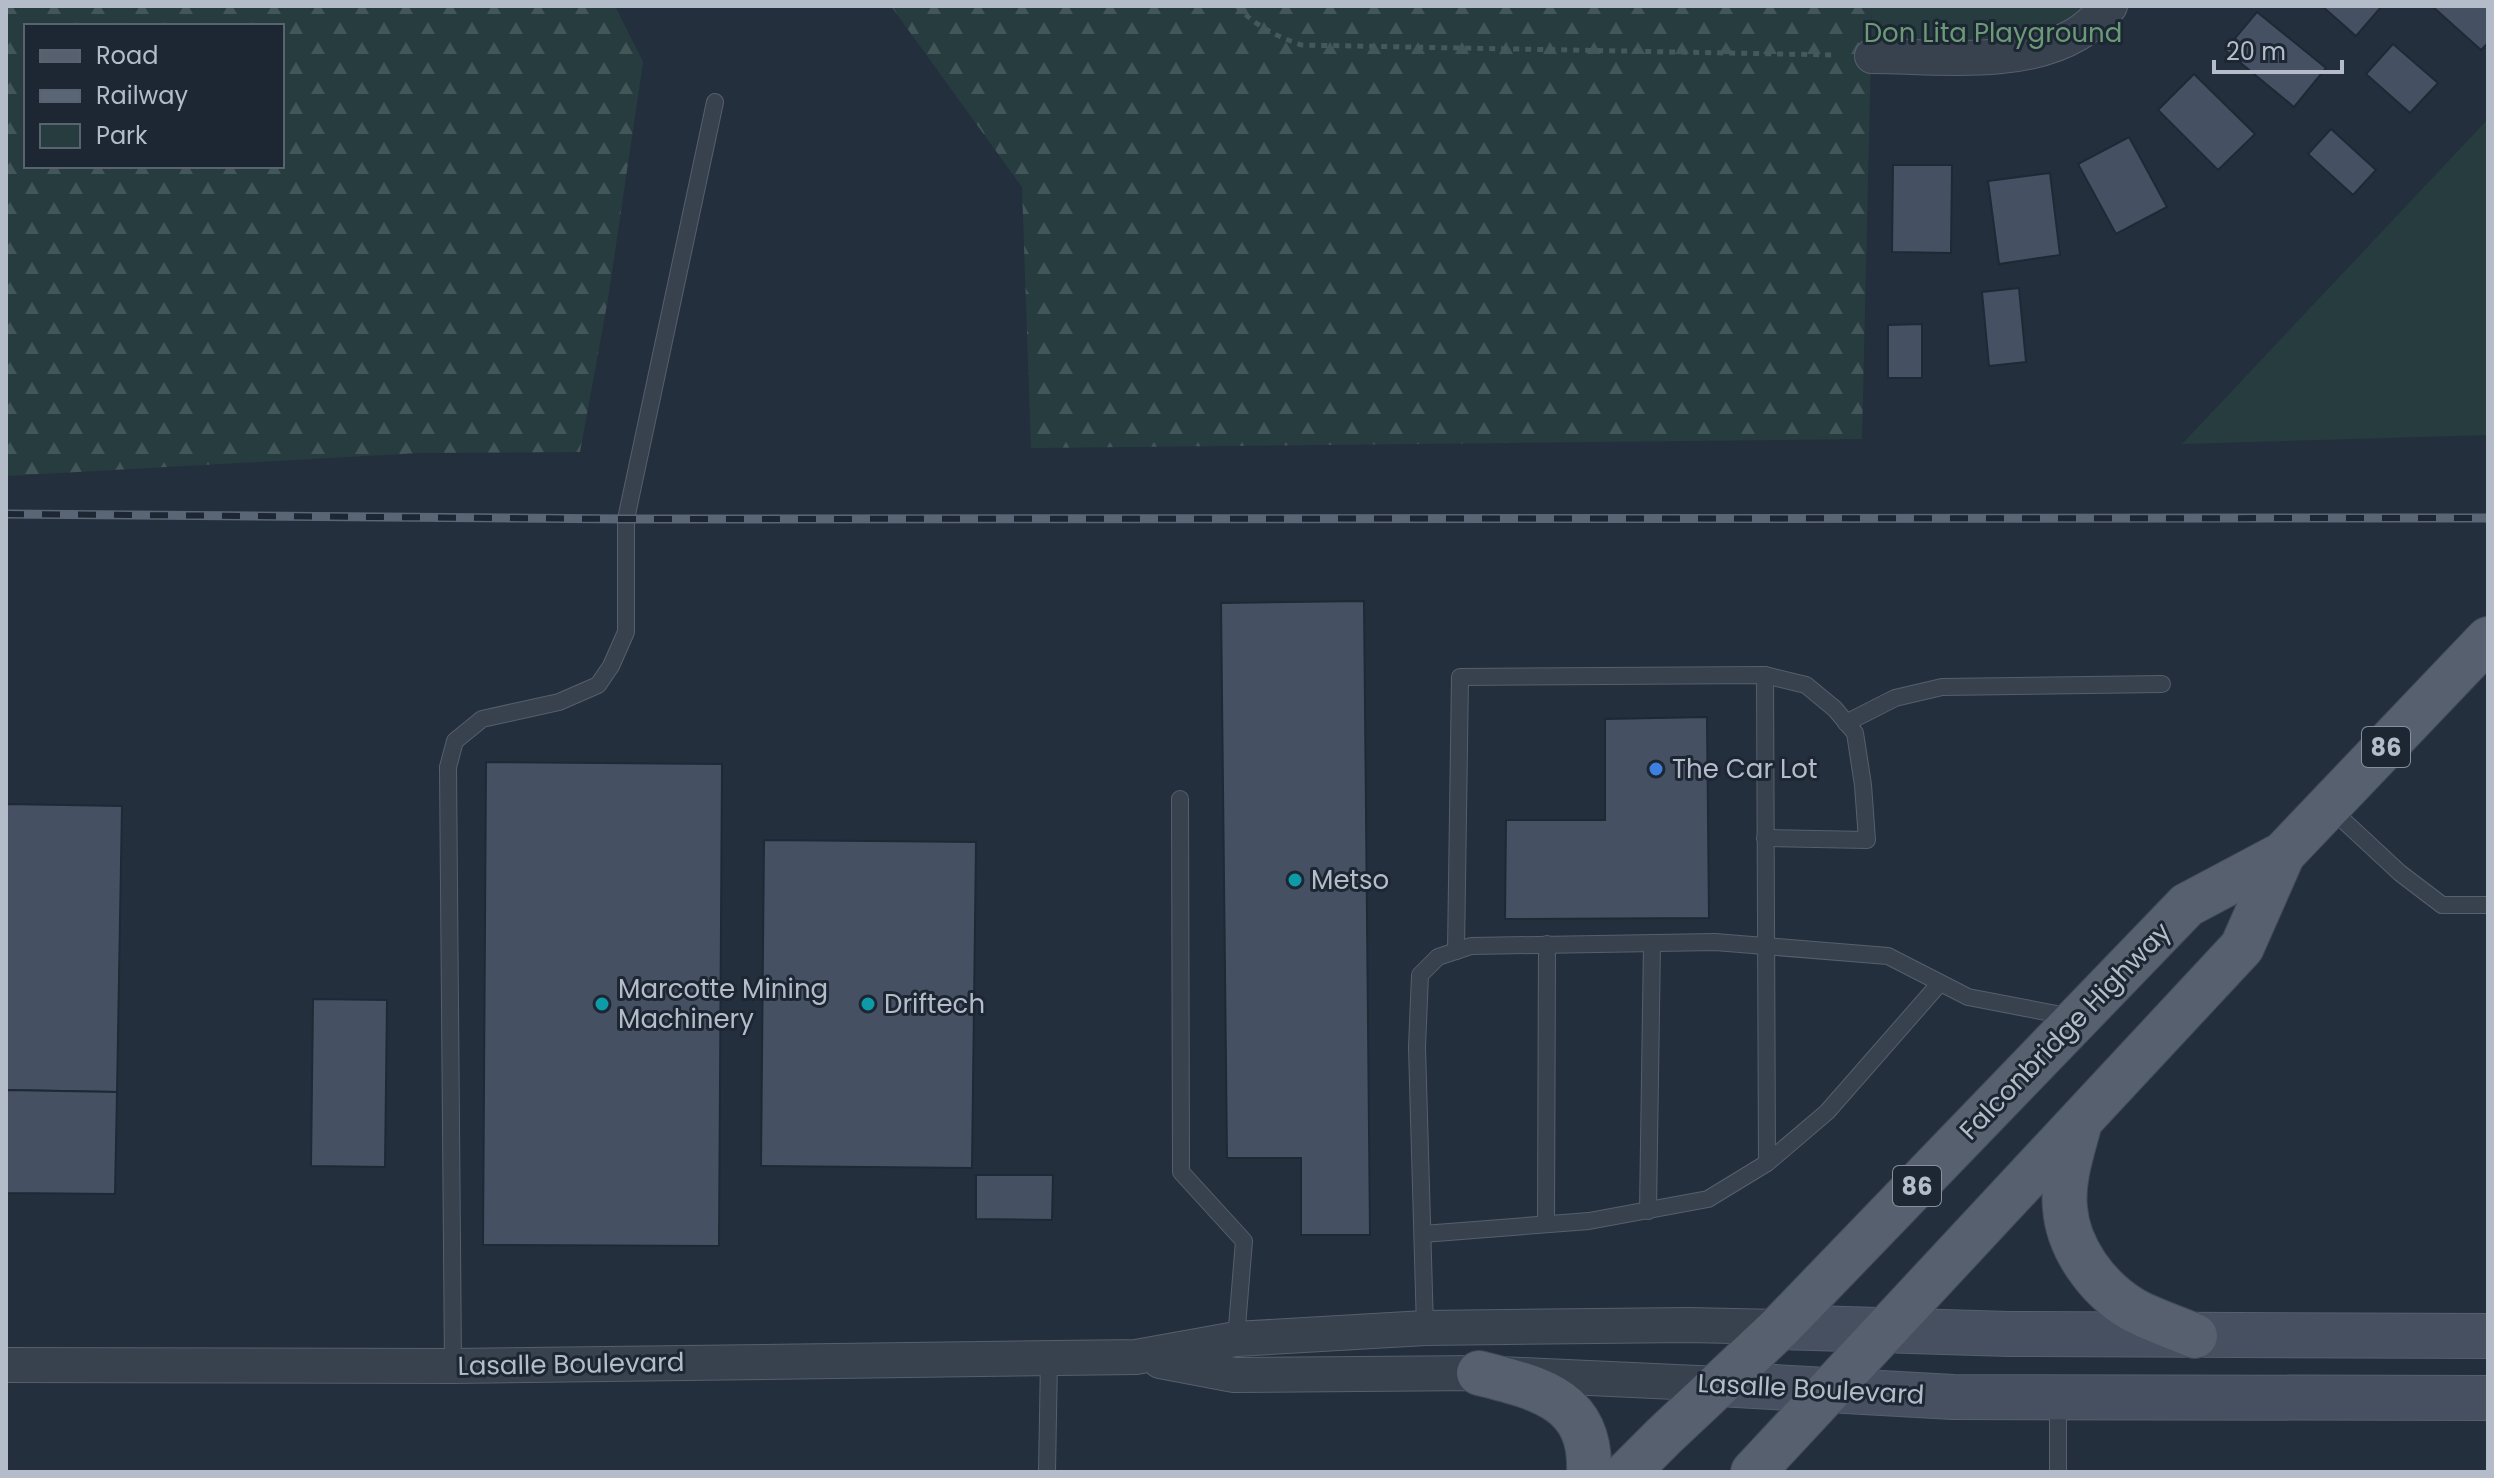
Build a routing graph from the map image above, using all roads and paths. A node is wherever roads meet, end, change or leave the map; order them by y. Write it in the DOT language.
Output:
graph roads {
  1 [pos="1237,6"];
  2 [pos="2110,6"];
  3 [pos="1872,56"];
  4 [pos="715,102"];
  5 [pos="2488,639"];
  6 [pos="1765,675"];
  7 [pos="2162,684"];
  8 [pos="1846,723"];
  9 [pos="1180,799"];
  10 [pos="2329,807"];
  11 [pos="1765,838"];
  12 [pos="2283,854"];
  13 [pos="2488,905"];
  14 [pos="1652,943"];
  15 [pos="1547,944"];
  16 [pos="1766,946"];
  17 [pos="1456,951"];
  18 [pos="1940,983"];
  19 [pos="2077,1018"];
  20 [pos="2080,1122"];
  21 [pos="1767,1163"];
  22 [pos="1648,1211"];
  23 [pos="1546,1224"];
  24 [pos="1423,1234"];
  25 [pos="1780,1327"];
  26 [pos="1425,1328"];
  27 [pos="1885,1330"];
  28 [pos="2195,1336"];
  29 [pos="2488,1336"];
  30 [pos="1236,1339"];
  31 [pos="1136,1357"];
  32 [pos="1049,1359"];
  33 [pos="6,1365"];
  34 [pos="453,1366"];
  35 [pos="1479,1373"];
  36 [pos="1719,1384"];
  37 [pos="1829,1390"];
  38 [pos="2058,1398"];
  39 [pos="2488,1398"];
  40 [pos="1047,1472"];
  41 [pos="1589,1472"];
  42 [pos="1628,1472"];
  43 [pos="1753,1472"];
  44 [pos="2058,1472"];
  1 -- 3 [label="path"];
  2 -- 3 [label="street"];
  4 -- 34 [label="lane"];
  5 -- 10 [label="main road, Falconbridge Highway / 86"];
  6 -- 8 [label="lane"];
  6 -- 11 [label="lane"];
  6 -- 17 [label="lane"];
  7 -- 8 [label="lane"];
  8 -- 11 [label="lane"];
  9 -- 30 [label="lane"];
  10 -- 12 [label="main road, Falconbridge Highway / 86"];
  10 -- 13 [label="lane"];
  11 -- 16 [label="lane"];
  12 -- 19 [label="main road, Falconbridge Highway / 86"];
  12 -- 20 [label="main road, Falconbridge Highway / 86"];
  14 -- 15 [label="lane"];
  14 -- 16 [label="lane"];
  14 -- 22 [label="lane"];
  15 -- 17 [label="lane"];
  15 -- 23 [label="lane"];
  16 -- 18 [label="lane"];
  16 -- 21 [label="lane"];
  17 -- 24 [label="lane"];
  18 -- 19 [label="lane"];
  18 -- 21 [label="lane"];
  19 -- 25 [label="main road, Falconbridge Highway / 86"];
  20 -- 27 [label="main road, Falconbridge Highway / 86"];
  20 -- 28 [label="main road"];
  21 -- 22 [label="lane"];
  22 -- 23 [label="lane"];
  23 -- 24 [label="lane"];
  24 -- 26 [label="lane"];
  25 -- 26 [label="street, Lasalle Boulevard"];
  25 -- 27 [label="main road, Lasalle Boulevard"];
  25 -- 36 [label="main road, Falconbridge Highway / 86"];
  26 -- 30 [label="street, Lasalle Boulevard"];
  27 -- 28 [label="main road, Lasalle Boulevard"];
  27 -- 37 [label="main road, Falconbridge Highway / 86"];
  28 -- 29 [label="main road, Lasalle Boulevard"];
  30 -- 31 [label="street, Lasalle Boulevard"];
  31 -- 32 [label="street, Lasalle Boulevard"];
  31 -- 35 [label="street, Lasalle Boulevard"];
  32 -- 34 [label="street, Lasalle Boulevard"];
  32 -- 40 [label="lane"];
  33 -- 34 [label="street, Lasalle Boulevard"];
  35 -- 36 [label="street, Lasalle Boulevard"];
  35 -- 41 [label="main road"];
  36 -- 37 [label="main road, Lasalle Boulevard"];
  36 -- 42 [label="main road, Falconbridge Highway / 86"];
  37 -- 38 [label="main road, Lasalle Boulevard"];
  37 -- 43 [label="main road, Falconbridge Highway / 86"];
  38 -- 39 [label="main road, Lasalle Boulevard"];
  38 -- 44 [label="lane"];
}
